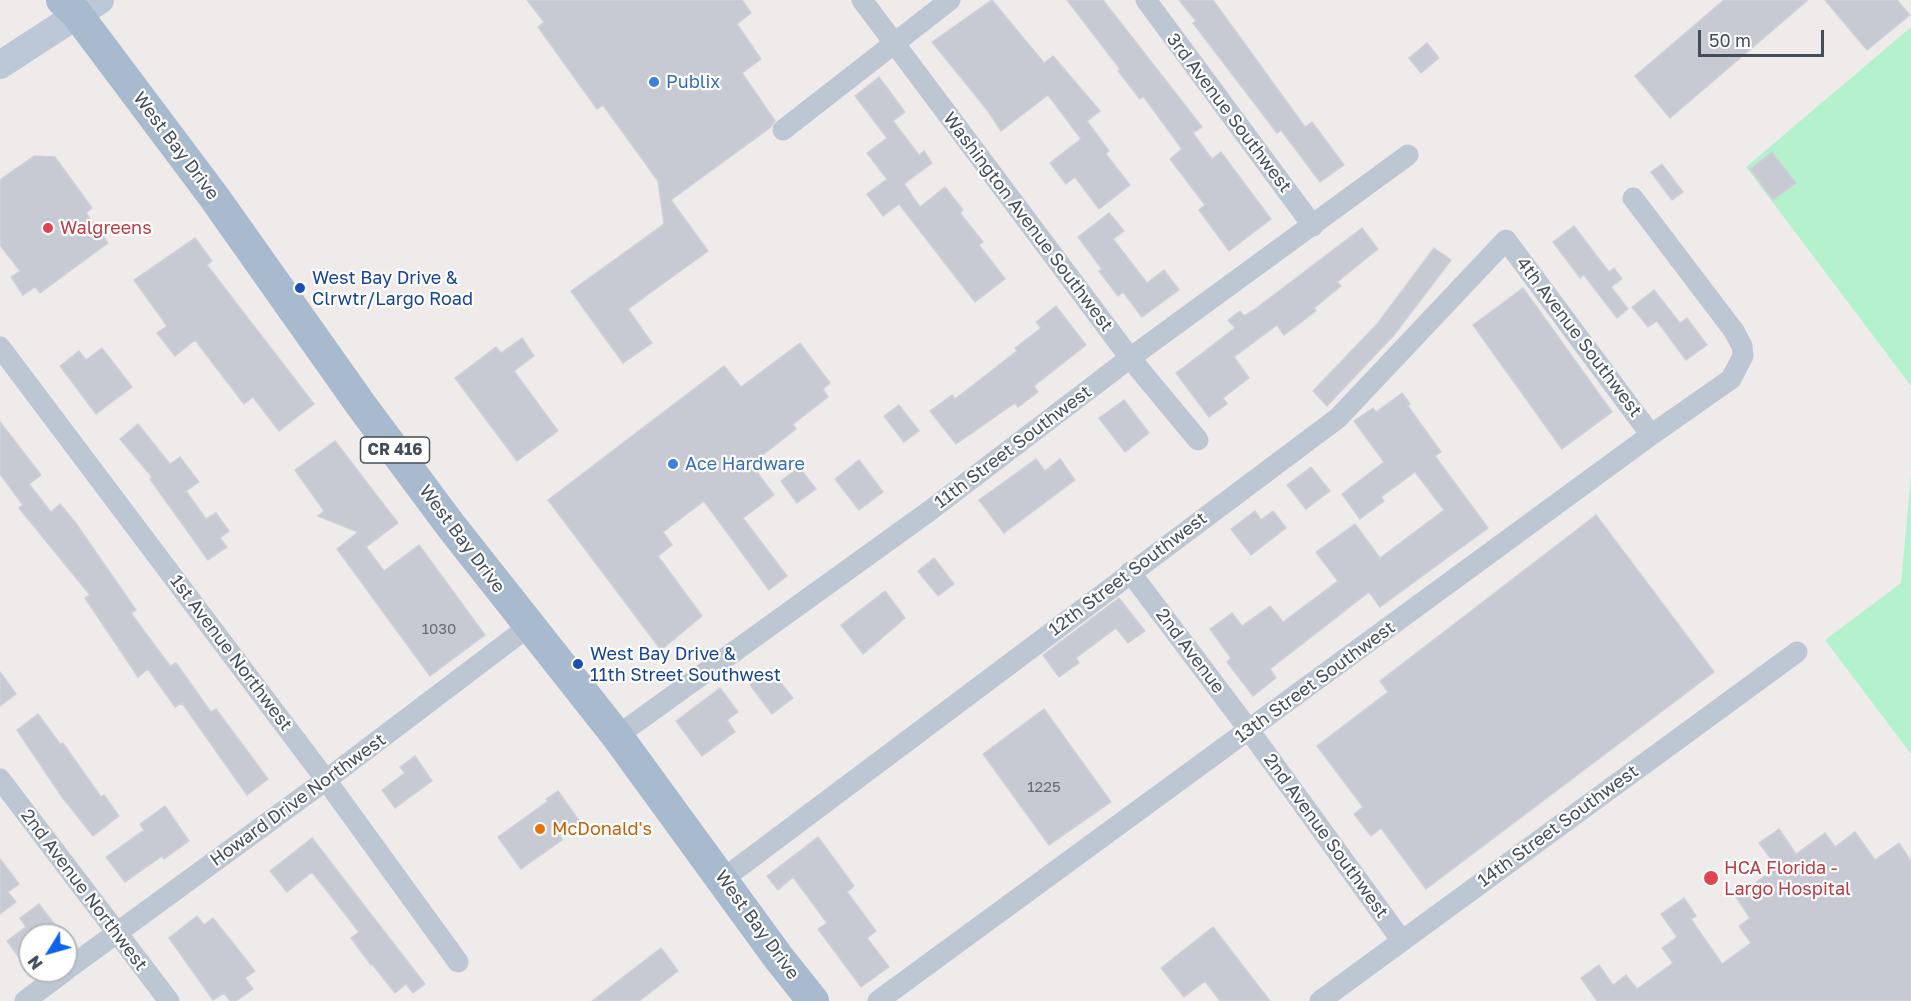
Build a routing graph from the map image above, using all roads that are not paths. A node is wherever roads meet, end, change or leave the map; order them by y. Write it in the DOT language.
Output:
graph roads {
  1 [pos="862,0"];
  2 [pos="950,0"];
  3 [pos="1146,0"];
  4 [pos="80,3"];
  5 [pos="896,44"];
  6 [pos="0,65"];
  7 [pos="783,130"];
  8 [pos="1408,155"];
  9 [pos="1633,198"];
  10 [pos="1313,226"];
  11 [pos="1506,240"];
  12 [pos="0,347"];
  13 [pos="1130,358"];
  14 [pos="1651,435"];
  15 [pos="1198,440"];
  16 [pos="1130,572"];
  17 [pos="528,627"];
  18 [pos="1797,652"];
  19 [pos="1249,730"];
  20 [pos="616,736"];
  21 [pos="0,779"];
  22 [pos="326,780"];
  23 [pos="723,879"];
  24 [pos="116,933"];
  25 [pos="1402,941"];
  26 [pos="78,961"];
  27 [pos="458,962"];
  28 [pos="48,983"];
  29 [pos="25,1001"];
  30 [pos="169,1001"];
  31 [pos="813,1001"];
  32 [pos="878,1001"];
  33 [pos="1320,1001"];
  1 -- 5 [label="street, Washington Avenue Southwest"];
  2 -- 5 [label="street"];
  3 -- 10 [label="street, 3rd Avenue Southwest"];
  4 -- 6 [label="main road"];
  4 -- 17 [label="main road, West Bay Drive / CR 416"];
  5 -- 7 [label="street"];
  5 -- 13 [label="street, Washington Avenue Southwest"];
  8 -- 10 [label="street, 11th Street Southwest"];
  9 -- 14 [label="street, 13th Street Southwest"];
  10 -- 13 [label="street, 11th Street Southwest"];
  11 -- 14 [label="street, 4th Avenue Southwest"];
  11 -- 16 [label="street, 12th Street Southwest"];
  12 -- 22 [label="street, 1st Avenue Northwest"];
  13 -- 15 [label="street, Washington Avenue Southwest"];
  13 -- 20 [label="street, 11th Street Southwest"];
  14 -- 19 [label="street, 13th Street Southwest"];
  16 -- 19 [label="street, 2nd Avenue"];
  16 -- 23 [label="street, 12th Street Southwest"];
  17 -- 20 [label="main road, West Bay Drive / CR 416"];
  17 -- 22 [label="street, Howard Drive Northwest"];
  18 -- 25 [label="street, 14th Street Southwest"];
  19 -- 25 [label="street, 2nd Avenue Southwest"];
  19 -- 32 [label="street, 13th Street Southwest"];
  20 -- 23 [label="main road, West Bay Drive / CR 416"];
  21 -- 24 [label="street, 2nd Avenue Northwest"];
  22 -- 24 [label="street, Howard Drive Northwest"];
  22 -- 27 [label="street, 1st Avenue Northwest"];
  23 -- 31 [label="main road, West Bay Drive / CR 416"];
  24 -- 26 [label="street, Howard Drive Northwest"];
  24 -- 30 [label="street, 2nd Avenue Northwest"];
  25 -- 33 [label="street, 14th Street Southwest"];
  28 -- 29 [label="street, Howard Drive Northwest"];
}
